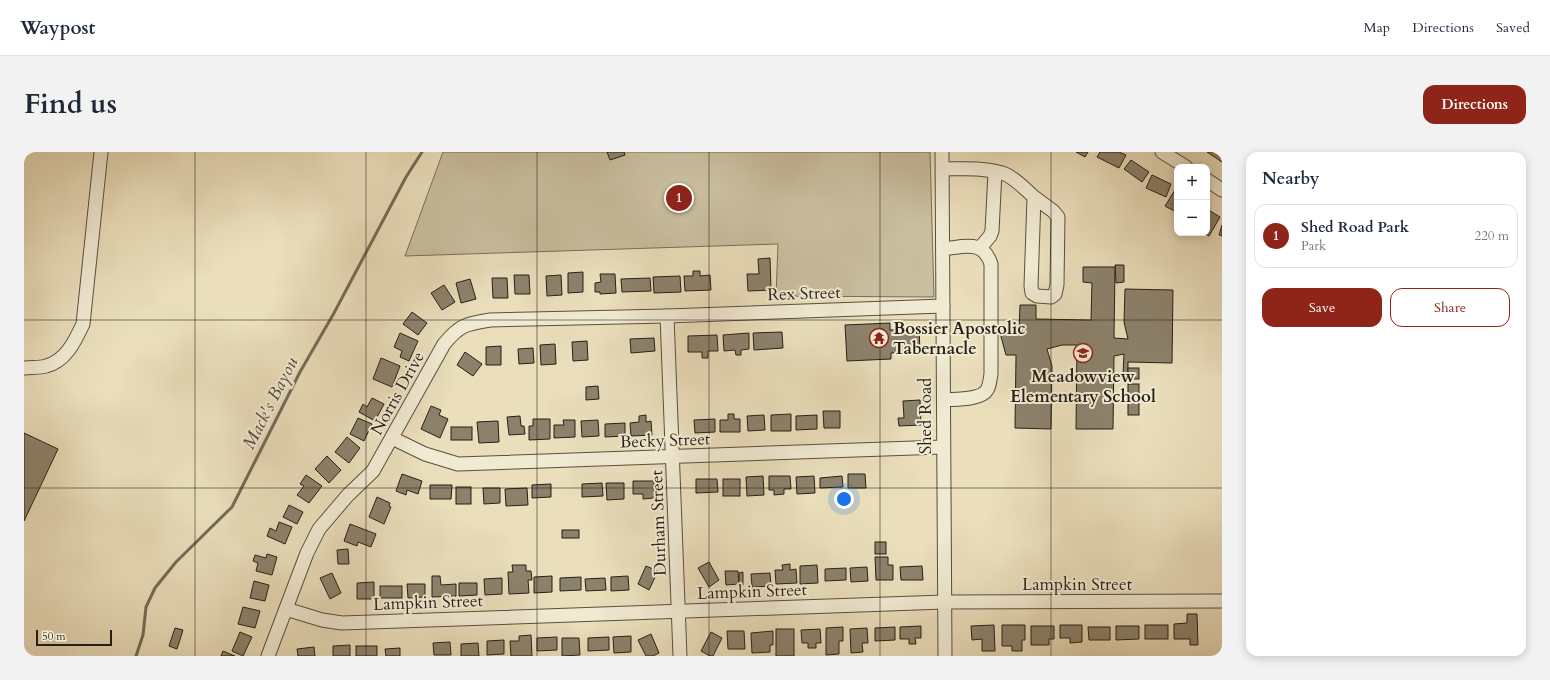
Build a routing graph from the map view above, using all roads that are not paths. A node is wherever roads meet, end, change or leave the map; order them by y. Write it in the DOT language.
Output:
graph roads {
  1 [pos="101,152"];
  2 [pos="942,152"];
  3 [pos="1162,152"];
  4 [pos="1181,164"];
  5 [pos="942,169"];
  6 [pos="995,172"];
  7 [pos="1210,182"];
  8 [pos="1222,190"];
  9 [pos="1034,197"];
  10 [pos="943,248"];
  11 [pos="980,248"];
  12 [pos="943,306"];
  13 [pos="667,316"];
  14 [pos="24,368"];
  15 [pos="944,400"];
  16 [pos="392,438"];
  17 [pos="943,447"];
  18 [pos="674,458"];
  19 [pos="1222,601"];
  20 [pos="945,602"];
  21 [pos="286,608"];
  22 [pos="679,612"];
  23 [pos="268,656"];
  24 [pos="680,656"];
  25 [pos="945,656"];
  1 -- 14 [label="street"];
  2 -- 5 [label="street, Shed Road"];
  3 -- 4 [label="street"];
  5 -- 6 [label="street"];
  5 -- 10 [label="street, Shed Road"];
  6 -- 9 [label="street"];
  6 -- 11 [label="street"];
  7 -- 8 [label="street"];
  9 -- 9 [label="street"];
  10 -- 11 [label="street"];
  10 -- 12 [label="street, Shed Road"];
  11 -- 15 [label="street"];
  12 -- 13 [label="street, Rex Street"];
  12 -- 15 [label="street, Shed Road"];
  13 -- 16 [label="street, Norris Drive"];
  13 -- 18 [label="street, Durham Street"];
  15 -- 17 [label="street, Shed Road"];
  16 -- 18 [label="street, Becky Street"];
  16 -- 21 [label="street, Norris Drive"];
  17 -- 18 [label="street, Becky Street"];
  17 -- 20 [label="street, Shed Road"];
  18 -- 22 [label="street, Durham Street"];
  19 -- 20 [label="street, Lampkin Street"];
  20 -- 22 [label="street, Lampkin Street"];
  20 -- 25 [label="street, Shed Road"];
  21 -- 22 [label="street, Lampkin Street"];
  21 -- 23 [label="street, Norris Drive"];
  22 -- 24 [label="street, Durham Street"];
}
